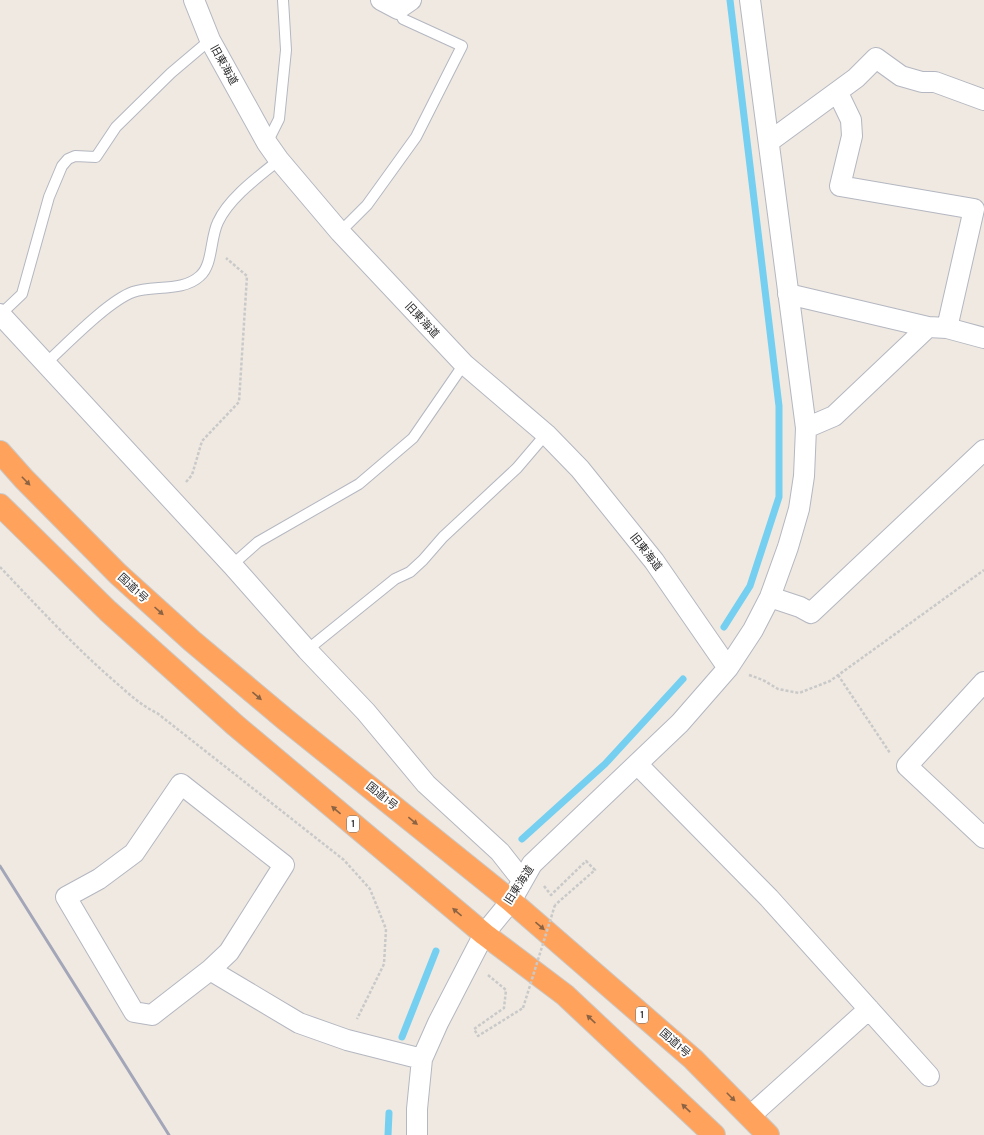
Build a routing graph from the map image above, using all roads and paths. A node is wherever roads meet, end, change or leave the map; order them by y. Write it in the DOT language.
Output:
graph roads {
  1 [pos="194,0"];
  2 [pos="283,0"];
  3 [pos="381,0"];
  4 [pos="750,0"];
  5 [pos="405,5"];
  6 [pos="210,40"];
  7 [pos="838,93"];
  8 [pos="984,100"];
  9 [pos="770,141"];
  10 [pos="267,143"];
  11 [pos="279,160"];
  12 [pos="340,232"];
  13 [pos="212,246"];
  14 [pos="788,294"];
  15 [pos="0,314"];
  16 [pos="937,328"];
  17 [pos="984,338"];
  18 [pos="46,363"];
  19 [pos="464,364"];
  20 [pos="806,428"];
  21 [pos="546,434"];
  22 [pos="984,450"];
  23 [pos="0,452"];
  24 [pos="170,497"];
  25 [pos="0,506"];
  26 [pos="232,565"];
  27 [pos="0,567"];
  28 [pos="984,570"];
  29 [pos="770,597"];
  30 [pos="53,623"];
  31 [pos="306,650"];
  32 [pos="728,668"];
  33 [pos="838,675"];
  34 [pos="984,682"];
  35 [pos="638,764"];
  36 [pos="907,766"];
  37 [pos="984,838"];
  38 [pos="522,880"];
  39 [pos="551,895"];
  40 [pos="511,900"];
  41 [pos="484,934"];
  42 [pos="470,959"];
  43 [pos="210,970"];
  44 [pos="869,1010"];
  45 [pos="422,1059"];
  46 [pos="929,1076"];
  47 [pos="750,1116"];
  48 [pos="417,1135"];
  49 [pos="714,1135"];
  50 [pos="768,1135"];
  1 -- 6 [label="street, 旧東海道"];
  2 -- 10 [label="lane"];
  3 -- 5 [label="street"];
  4 -- 9 [label="street"];
  5 -- 12 [label="lane"];
  6 -- 10 [label="street, 旧東海道"];
  6 -- 15 [label="lane"];
  7 -- 8 [label="street"];
  7 -- 9 [label="street"];
  7 -- 16 [label="street"];
  9 -- 14 [label="street"];
  10 -- 11 [label="street, 旧東海道"];
  11 -- 12 [label="street, 旧東海道"];
  11 -- 13 [label="lane"];
  12 -- 19 [label="street, 旧東海道"];
  13 -- 18 [label="lane"];
  13 -- 24 [label="path"];
  14 -- 16 [label="street"];
  14 -- 20 [label="street"];
  15 -- 18 [label="street"];
  16 -- 17 [label="street"];
  16 -- 20 [label="street"];
  18 -- 24 [label="street"];
  19 -- 21 [label="street, 旧東海道"];
  19 -- 26 [label="lane"];
  20 -- 29 [label="street"];
  21 -- 31 [label="lane"];
  21 -- 32 [label="street, 旧東海道"];
  22 -- 29 [label="street"];
  23 -- 40 [label="highway, 国道1号 / 1, one-way"];
  24 -- 26 [label="street"];
  41 -- 25 [label="highway, 1, one-way"];
  26 -- 31 [label="street"];
  27 -- 30 [label="path"];
  28 -- 33 [label="path"];
  29 -- 32 [label="street"];
  31 -- 38 [label="street"];
  32 -- 33 [label="path"];
  32 -- 35 [label="street, 旧東海道"];
  33 -- 36 [label="path"];
  34 -- 36 [label="street"];
  35 -- 38 [label="street, 旧東海道"];
  35 -- 44 [label="street"];
  36 -- 37 [label="street"];
  38 -- 40 [label="street, 旧東海道"];
  39 -- 42 [label="path, bridge"];
  40 -- 41 [label="street, 旧東海道"];
  40 -- 47 [label="highway, 国道1号 / 1, one-way"];
  41 -- 42 [label="street, 旧東海道"];
  49 -- 41 [label="highway, 1, one-way"];
  42 -- 45 [label="street, 旧東海道"];
  43 -- 43 [label="street"];
  43 -- 45 [label="street"];
  44 -- 46 [label="street"];
  44 -- 47 [label="street"];
  45 -- 48 [label="street, 旧東海道"];
  47 -- 50 [label="highway, 国道1号 / 1"];
}
